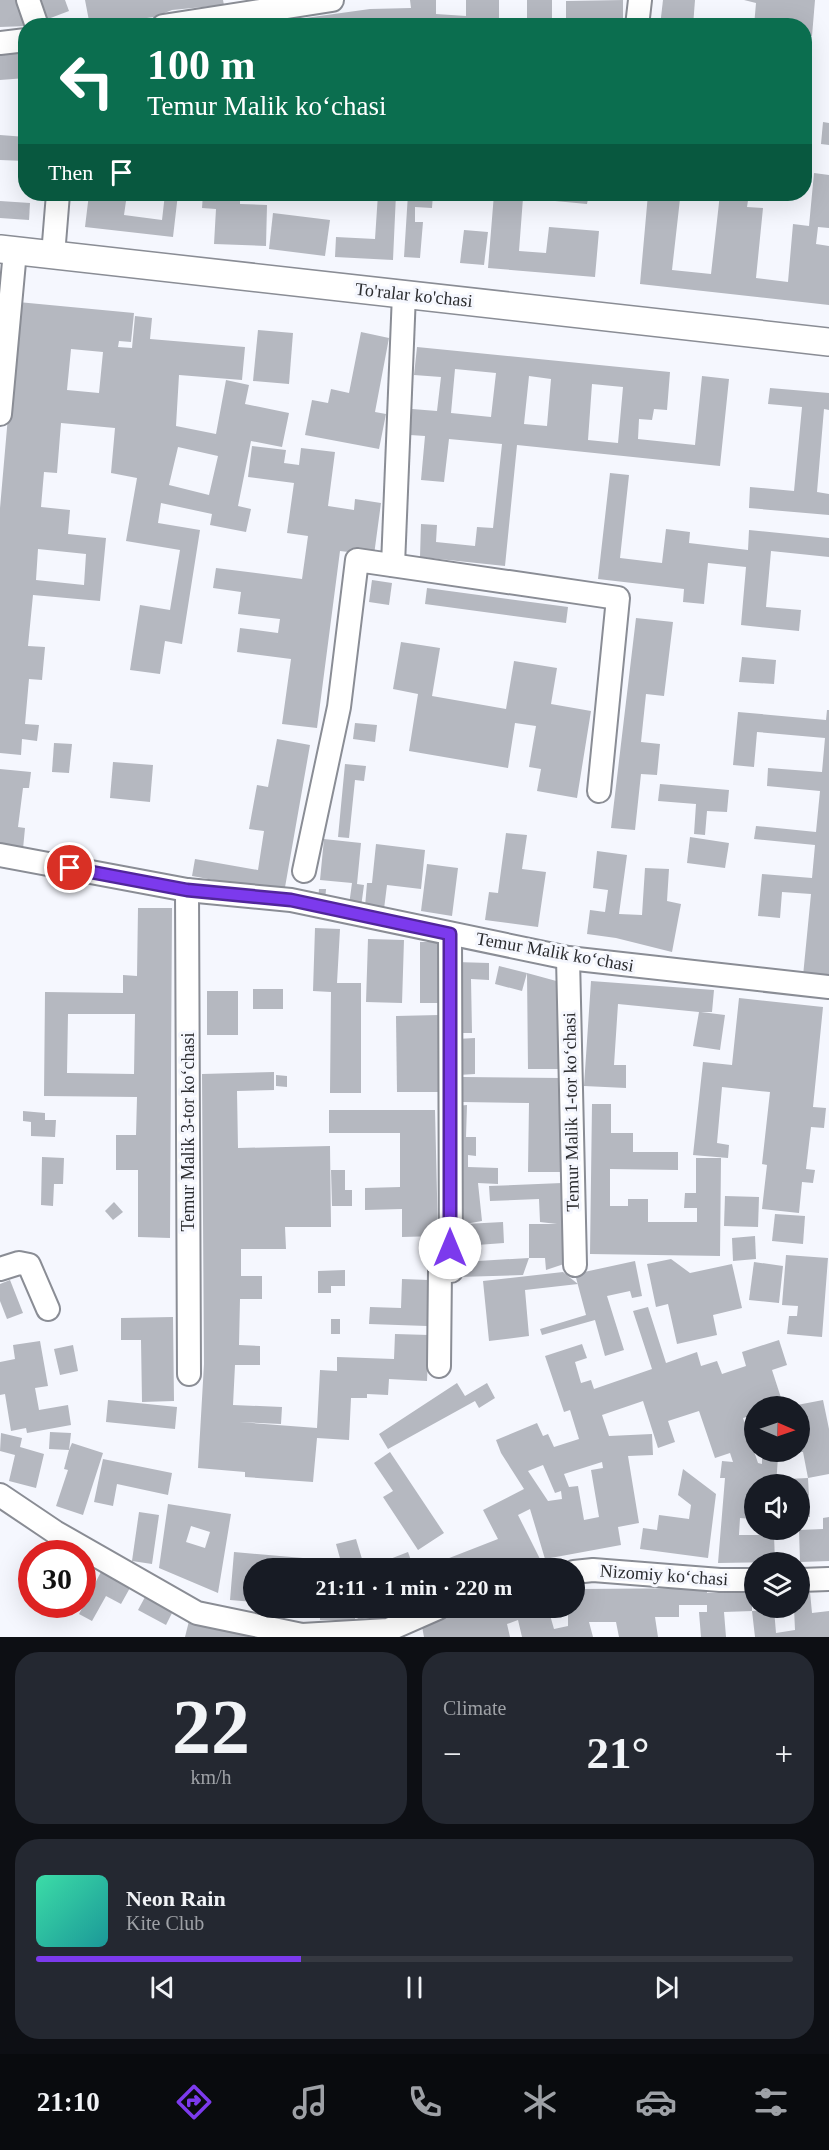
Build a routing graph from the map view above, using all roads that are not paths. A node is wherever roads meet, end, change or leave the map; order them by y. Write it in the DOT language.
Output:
graph roads {
  1 [pos="28,0"];
  2 [pos="332,0"];
  3 [pos="640,0"];
  4 [pos="34,18"];
  5 [pos="215,18"];
  6 [pos="638,18"];
  7 [pos="18,41"];
  8 [pos="0,43"];
  9 [pos="57,201"];
  10 [pos="7,250"];
  11 [pos="52,255"];
  12 [pos="404,294"];
  13 [pos="829,342"];
  14 [pos="0,414"];
  15 [pos="393,565"];
  16 [pos="599,791"];
  17 [pos="0,855"];
  18 [pos="304,871"];
  19 [pos="187,890"];
  20 [pos="450,934"];
  21 [pos="568,958"];
  22 [pos="829,987"];
  23 [pos="575,1265"];
  24 [pos="0,1269"];
  25 [pos="48,1309"];
  26 [pos="439,1366"];
  27 [pos="189,1374"];
  28 [pos="0,1495"];
  29 [pos="585,1570"];
  30 [pos="829,1579"];
  31 [pos="744,1580"];
  32 [pos="810,1580"];
  33 [pos="415,1618"];
  1 -- 4 [label="street"];
  2 -- 5 [label="street"];
  3 -- 6 [label="street"];
  7 -- 8 [label="street"];
  9 -- 11 [label="street"];
  10 -- 11 [label="street, To'ralar ko'chasi"];
  10 -- 14 [label="street"];
  11 -- 12 [label="street, To'ralar ko'chasi"];
  12 -- 13 [label="street, To'ralar ko'chasi"];
  12 -- 15 [label="street"];
  15 -- 16 [label="street"];
  15 -- 18 [label="street"];
  17 -- 19 [label="street, Temur Malik koʻchasi"];
  19 -- 20 [label="street, Temur Malik koʻchasi"];
  19 -- 27 [label="street, Temur Malik 3-tor koʻchasi"];
  20 -- 21 [label="street, Temur Malik koʻchasi"];
  20 -- 26 [label="street"];
  21 -- 22 [label="street, Temur Malik koʻchasi"];
  21 -- 23 [label="street, Temur Malik 1-tor ko‘chasi"];
  24 -- 25 [label="street"];
  28 -- 33 [label="street"];
  29 -- 31 [label="street, Nizomiy koʻchasi"];
  30 -- 32 [label="street"];
}
